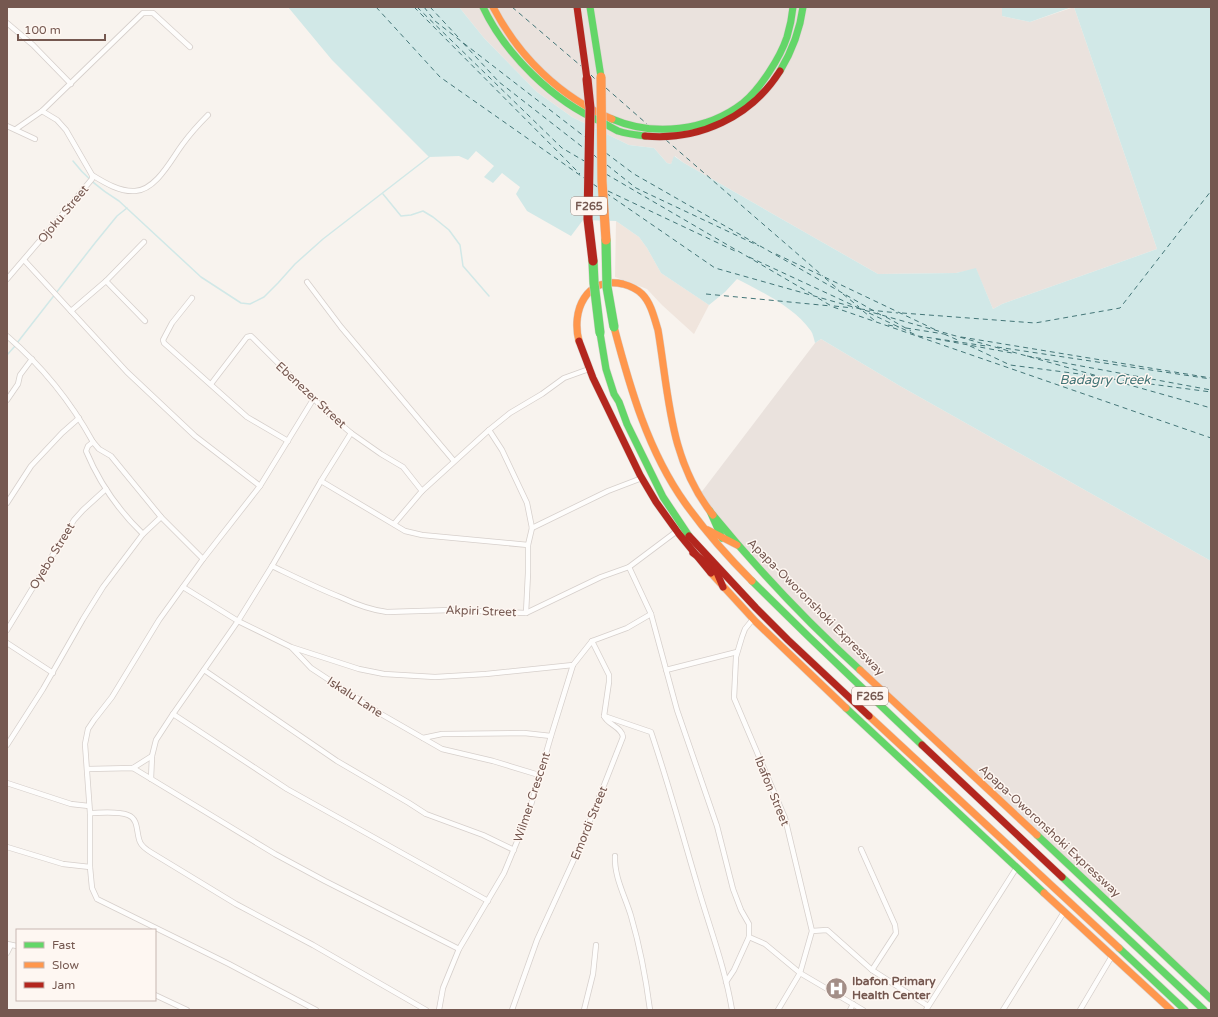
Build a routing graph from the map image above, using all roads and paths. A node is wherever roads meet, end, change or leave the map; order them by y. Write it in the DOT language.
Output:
graph roads {
  1 [pos="483,7"];
  2 [pos="493,7"];
  3 [pos="577,7"];
  4 [pos="590,7"];
  5 [pos="793,7"];
  6 [pos="803,7"];
  7 [pos="7,23"];
  8 [pos="190,47"];
  9 [pos="71,84"];
  10 [pos="42,111"];
  11 [pos="208,115"];
  12 [pos="7,126"];
  13 [pos="16,130"];
  14 [pos="35,139"];
  15 [pos="92,177"];
  16 [pos="144,242"];
  17 [pos="24,260"];
  18 [pos="7,279"];
  19 [pos="106,281"];
  20 [pos="307,282"];
  21 [pos="192,298"];
  22 [pos="71,311"];
  23 [pos="145,321"];
  24 [pos="8,336"];
  25 [pos="32,360"];
  26 [pos="589,369"];
  27 [pos="212,384"];
  28 [pos="314,398"];
  29 [pos="7,400"];
  30 [pos="78,418"];
  31 [pos="489,430"];
  32 [pos="351,433"];
  33 [pos="288,441"];
  34 [pos="93,442"];
  35 [pos="454,461"];
  36 [pos="642,478"];
  37 [pos="321,481"];
  38 [pos="260,486"];
  39 [pos="106,489"];
  40 [pos="422,491"];
  41 [pos="7,503"];
  42 [pos="710,511"];
  43 [pos="161,517"];
  44 [pos="696,519"];
  45 [pos="394,524"];
  46 [pos="532,528"];
  47 [pos="677,531"];
  48 [pos="143,534"];
  49 [pos="722,537"];
  50 [pos="528,545"];
  51 [pos="737,545"];
  52 [pos="697,551"];
  53 [pos="728,556"];
  54 [pos="202,559"];
  55 [pos="272,566"];
  56 [pos="629,567"];
  57 [pos="727,584"];
  58 [pos="183,587"];
  59 [pos="526,613"];
  60 [pos="651,614"];
  61 [pos="753,619"];
  62 [pos="238,621"];
  63 [pos="7,630"];
  64 [pos="592,640"];
  65 [pos="7,643"];
  66 [pos="292,647"];
  67 [pos="737,652"];
  68 [pos="573,665"];
  69 [pos="204,670"];
  70 [pos="666,670"];
  71 [pos="53,672"];
  72 [pos="172,714"];
  73 [pos="604,716"];
  74 [pos="551,736"];
  75 [pos="423,738"];
  76 [pos="7,745"];
  77 [pos="152,756"];
  78 [pos="88,768"];
  79 [pos="133,768"];
  80 [pos="539,775"];
  81 [pos="151,779"];
  82 [pos="7,783"];
  83 [pos="90,806"];
  84 [pos="90,813"];
  85 [pos="7,847"];
  86 [pos="861,849"];
  87 [pos="514,850"];
  88 [pos="615,856"];
  89 [pos="90,867"];
  90 [pos="1017,867"];
  91 [pos="488,901"];
  92 [pos="1064,912"];
  93 [pos="812,931"];
  94 [pos="749,937"];
  95 [pos="9,944"];
  96 [pos="596,945"];
  97 [pos="459,949"];
  98 [pos="7,953"];
  99 [pos="1112,956"];
  100 [pos="872,970"];
  101 [pos="800,973"];
  102 [pos="726,982"];
  103 [pos="156,995"];
  104 [pos="1211,999"];
  105 [pos="853,1004"];
  106 [pos="927,1008"];
  107 [pos="187,1010"];
  108 [pos="316,1010"];
  109 [pos="426,1010"];
  110 [pos="439,1010"];
  111 [pos="512,1010"];
  112 [pos="584,1010"];
  113 [pos="650,1010"];
  114 [pos="732,1010"];
  115 [pos="778,1010"];
  116 [pos="850,1010"];
  117 [pos="863,1010"];
  118 [pos="1003,1010"];
  119 [pos="1080,1010"];
  120 [pos="1171,1010"];
  121 [pos="1185,1010"];
  122 [pos="1204,1010"];
  1 -- 6 [label="main road"];
  2 -- 5 [label="main road"];
  3 -- 52 [label="main road, Apapa-Oworonshoki Expressway / F265, bridge"];
  4 -- 44 [label="main road, Apapa-Oworonshoki Expressway / F265, bridge"];
  7 -- 9 [label="street"];
  8 -- 9 [label="street"];
  9 -- 10 [label="street"];
  10 -- 13 [label="street"];
  10 -- 15 [label="street, Ojoku Street"];
  11 -- 15 [label="street"];
  12 -- 13 [label="street"];
  13 -- 14 [label="street"];
  15 -- 17 [label="street, Ojoku Street"];
  16 -- 19 [label="street"];
  17 -- 18 [label="street, Ojoku Street"];
  17 -- 22 [label="street"];
  19 -- 22 [label="street"];
  19 -- 23 [label="street"];
  20 -- 35 [label="street"];
  21 -- 27 [label="street"];
  22 -- 38 [label="street"];
  24 -- 25 [label="street"];
  25 -- 29 [label="street"];
  25 -- 30 [label="street"];
  26 -- 31 [label="street"];
  26 -- 36 [label="main road, Apapa-Oworonshoki Expressway"];
  26 -- 42 [label="main road, Apapa-Oworonshoki Expressway"];
  27 -- 28 [label="street, Ebenezer Street"];
  27 -- 33 [label="street"];
  28 -- 32 [label="street, Ebenezer Street"];
  28 -- 33 [label="street"];
  30 -- 34 [label="street"];
  30 -- 41 [label="street"];
  31 -- 35 [label="street"];
  31 -- 46 [label="street"];
  32 -- 37 [label="street"];
  32 -- 40 [label="street, Ebenezer Street"];
  33 -- 38 [label="street"];
  34 -- 39 [label="street"];
  34 -- 43 [label="street"];
  35 -- 40 [label="street"];
  36 -- 46 [label="street"];
  36 -- 47 [label="main road, Apapa-Oworonshoki Expressway"];
  37 -- 45 [label="street"];
  37 -- 55 [label="street"];
  38 -- 54 [label="street"];
  39 -- 48 [label="street"];
  39 -- 63 [label="street, Oyebo Street"];
  40 -- 45 [label="street"];
  42 -- 49 [label="main road"];
  42 -- 51 [label="main road, Apapa-Oworonshoki Expressway"];
  43 -- 48 [label="street"];
  43 -- 54 [label="street"];
  44 -- 49 [label="main road"];
  44 -- 53 [label="main road, Apapa-Oworonshoki Expressway / F265"];
  45 -- 50 [label="street"];
  46 -- 50 [label="street"];
  47 -- 52 [label="main road, Apapa-Oworonshoki Expressway"];
  47 -- 56 [label="street, Akpiri Street"];
  48 -- 71 [label="street"];
  49 -- 51 [label="main road"];
  49 -- 53 [label="main road"];
  50 -- 59 [label="street"];
  51 -- 104 [label="main road, Apapa-Oworonshoki Expressway"];
  52 -- 57 [label="main road, Apapa-Oworonshoki Expressway / F265"];
  52 -- 57 [label="main road"];
  53 -- 122 [label="main road, Apapa-Oworonshoki Expressway / F265"];
  54 -- 58 [label="street"];
  55 -- 59 [label="street, Akpiri Street"];
  55 -- 62 [label="street"];
  56 -- 59 [label="street, Akpiri Street"];
  56 -- 60 [label="street"];
  57 -- 61 [label="main road, Apapa-Oworonshoki Expressway"];
  57 -- 121 [label="main road, Apapa-Oworonshoki Expressway / F265"];
  58 -- 62 [label="street"];
  58 -- 78 [label="street"];
  60 -- 64 [label="street"];
  60 -- 70 [label="street"];
  61 -- 67 [label="street, Ibafon Street"];
  61 -- 90 [label="main road, Apapa-Oworonshoki Expressway"];
  62 -- 66 [label="street"];
  62 -- 69 [label="street"];
  64 -- 68 [label="street"];
  64 -- 73 [label="street"];
  65 -- 71 [label="street"];
  66 -- 68 [label="street"];
  66 -- 75 [label="street, Iskalu Lane"];
  67 -- 70 [label="street"];
  67 -- 93 [label="street, Ibafon Street"];
  68 -- 74 [label="street, Wilmer Crescent"];
  69 -- 72 [label="street"];
  69 -- 87 [label="street"];
  70 -- 94 [label="street"];
  71 -- 76 [label="street"];
  72 -- 77 [label="street"];
  72 -- 91 [label="street"];
  73 -- 102 [label="street"];
  73 -- 111 [label="street, Emordi Street"];
  74 -- 75 [label="street"];
  74 -- 80 [label="street, Wilmer Crescent"];
  75 -- 80 [label="street, Iskalu Lane"];
  77 -- 79 [label="street"];
  77 -- 81 [label="street"];
  78 -- 79 [label="street"];
  78 -- 83 [label="street"];
  79 -- 81 [label="street"];
  80 -- 87 [label="street, Wilmer Crescent"];
  81 -- 97 [label="street"];
  82 -- 83 [label="street"];
  83 -- 84 [label="street"];
  84 -- 89 [label="street"];
  84 -- 109 [label="street"];
  85 -- 89 [label="street"];
  86 -- 100 [label="street"];
  87 -- 91 [label="street, Wilmer Crescent"];
  88 -- 113 [label="street"];
  89 -- 108 [label="street"];
  90 -- 92 [label="main road, Apapa-Oworonshoki Expressway"];
  90 -- 106 [label="street"];
  91 -- 97 [label="street, Wilmer Crescent"];
  92 -- 99 [label="main road, Apapa-Oworonshoki Expressway"];
  92 -- 118 [label="street"];
  93 -- 100 [label="street"];
  93 -- 101 [label="street, Ibafon Street"];
  94 -- 101 [label="street"];
  94 -- 102 [label="street"];
  95 -- 98 [label="street"];
  96 -- 112 [label="street"];
  97 -- 110 [label="street, Wilmer Crescent"];
  99 -- 119 [label="street"];
  99 -- 120 [label="main road, Apapa-Oworonshoki Expressway"];
  100 -- 106 [label="street"];
  101 -- 105 [label="street"];
  101 -- 115 [label="street, Ibafon Street"];
  102 -- 114 [label="street"];
  103 -- 107 [label="street"];
  105 -- 116 [label="street"];
  105 -- 117 [label="street"];
}
